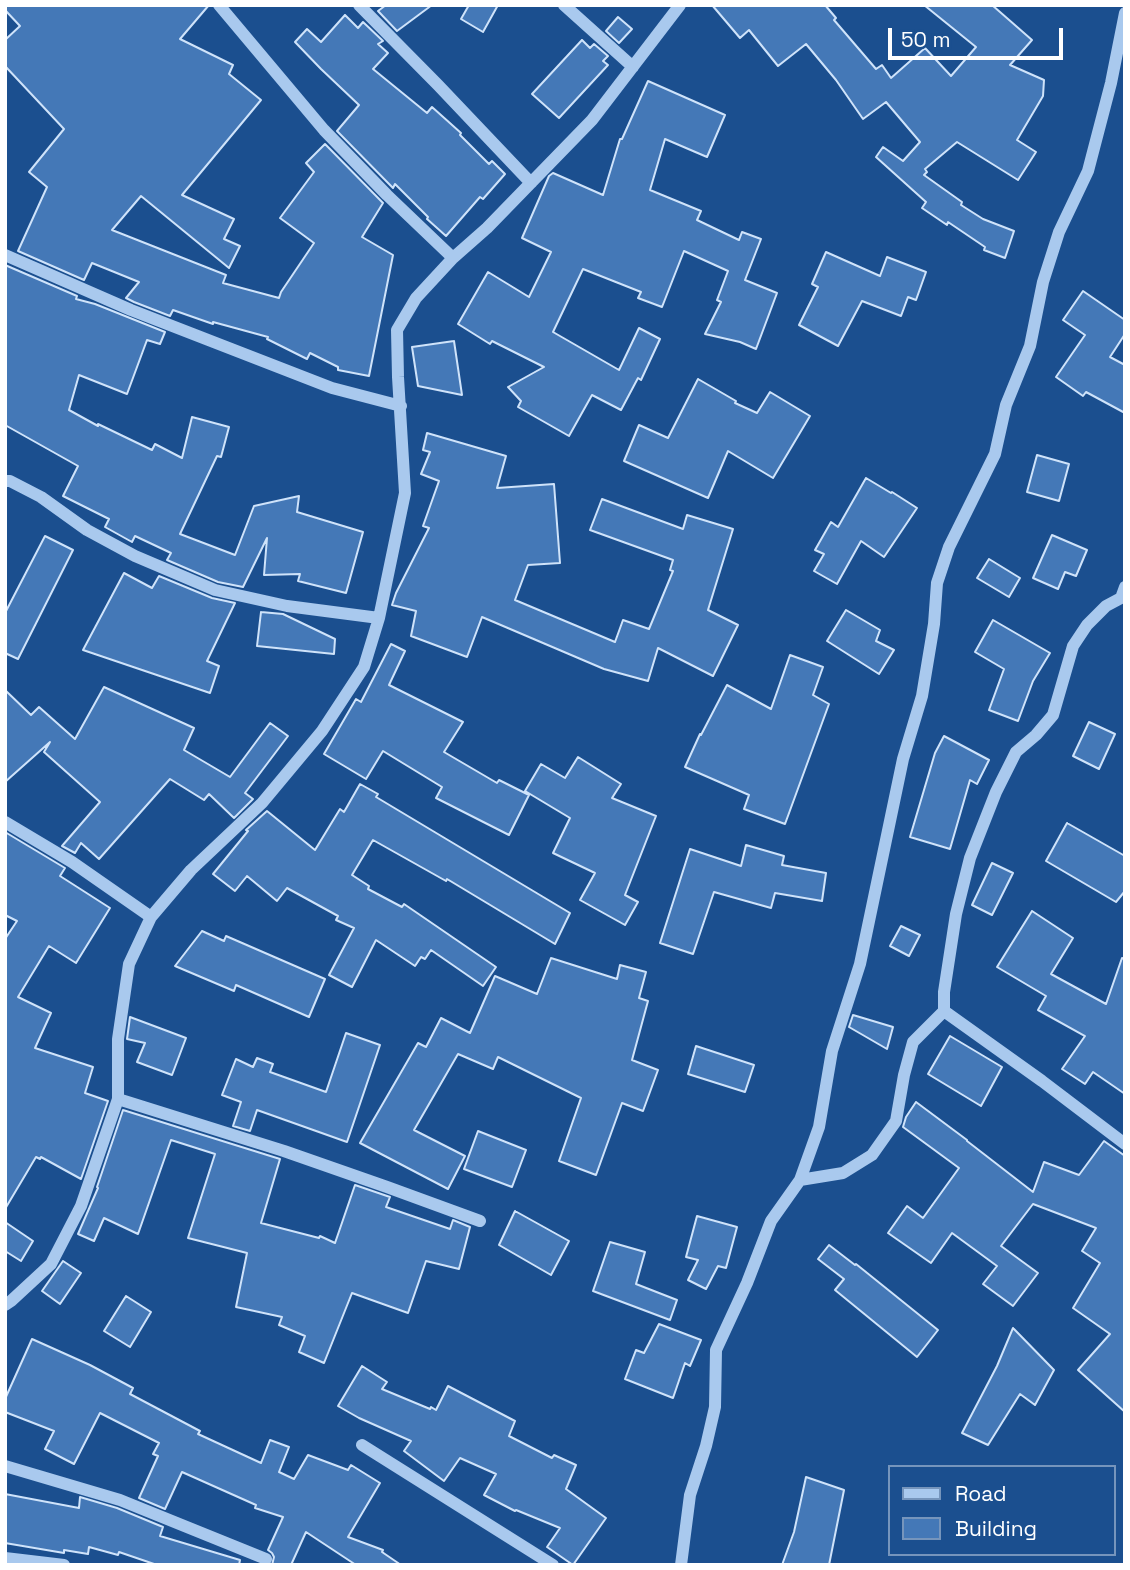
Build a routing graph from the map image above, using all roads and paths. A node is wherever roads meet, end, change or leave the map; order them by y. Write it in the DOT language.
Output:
graph roads {
  1 [pos="219,5"];
  2 [pos="359,5"];
  3 [pos="564,5"];
  4 [pos="680,5"];
  5 [pos="1125,13"];
  6 [pos="633,67"];
  7 [pos="531,183"];
  8 [pos="5,255"];
  9 [pos="453,258"];
  10 [pos="401,406"];
  11 [pos="5,481"];
  12 [pos="1123,595"];
  13 [pos="379,618"];
  14 [pos="5,821"];
  15 [pos="150,917"];
  16 [pos="944,1011"];
  17 [pos="118,1099"];
  18 [pos="1125,1144"];
  19 [pos="800,1180"];
  20 [pos="480,1221"];
  21 [pos="5,1304"];
  22 [pos="362,1445"];
  23 [pos="5,1466"];
  24 [pos="5,1558"];
  25 [pos="266,1559"];
  26 [pos="64,1565"];
  27 [pos="554,1565"];
  28 [pos="681,1565"];
  1 -- 9 [label="street"];
  2 -- 7 [label="street"];
  3 -- 6 [label="street"];
  4 -- 6 [label="street"];
  5 -- 19 [label="street"];
  6 -- 7 [label="street"];
  7 -- 9 [label="street"];
  8 -- 10 [label="street"];
  9 -- 10 [label="street"];
  10 -- 13 [label="street"];
  11 -- 13 [label="street"];
  12 -- 16 [label="street"];
  13 -- 15 [label="street"];
  14 -- 15 [label="street"];
  15 -- 17 [label="street"];
  16 -- 18 [label="street"];
  16 -- 19 [label="street"];
  17 -- 20 [label="street"];
  17 -- 21 [label="street"];
  19 -- 28 [label="street"];
  22 -- 27 [label="street"];
  23 -- 25 [label="street"];
  24 -- 26 [label="street"];
}
